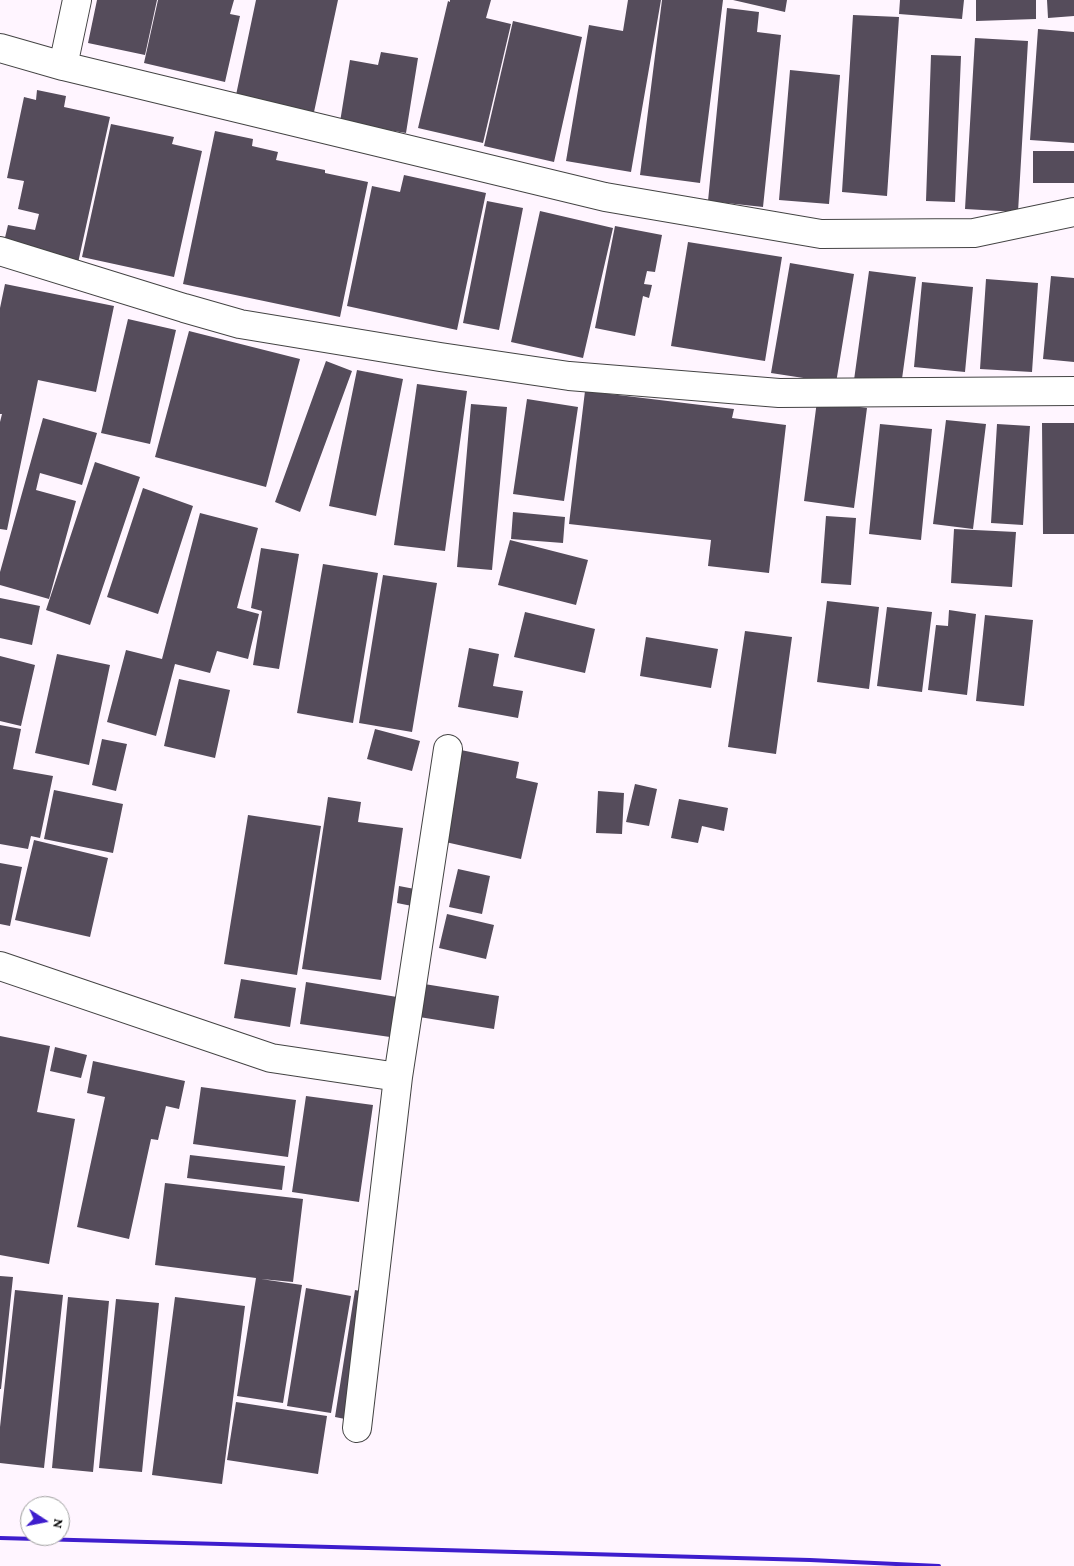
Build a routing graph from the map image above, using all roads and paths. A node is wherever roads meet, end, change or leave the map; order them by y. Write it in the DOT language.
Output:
graph roads {
  1 [pos="77,0"];
  2 [pos="0,48"];
  3 [pos="63,66"];
  4 [pos="1074,212"];
  5 [pos="0,251"];
  6 [pos="1074,391"];
  7 [pos="448,749"];
  8 [pos="0,966"];
  9 [pos="398,1077"];
  10 [pos="357,1428"];
  1 -- 3 [label="street"];
  2 -- 3 [label="street"];
  3 -- 4 [label="street"];
  5 -- 6 [label="street"];
  7 -- 9 [label="street"];
  8 -- 9 [label="street"];
  9 -- 10 [label="street"];
}
